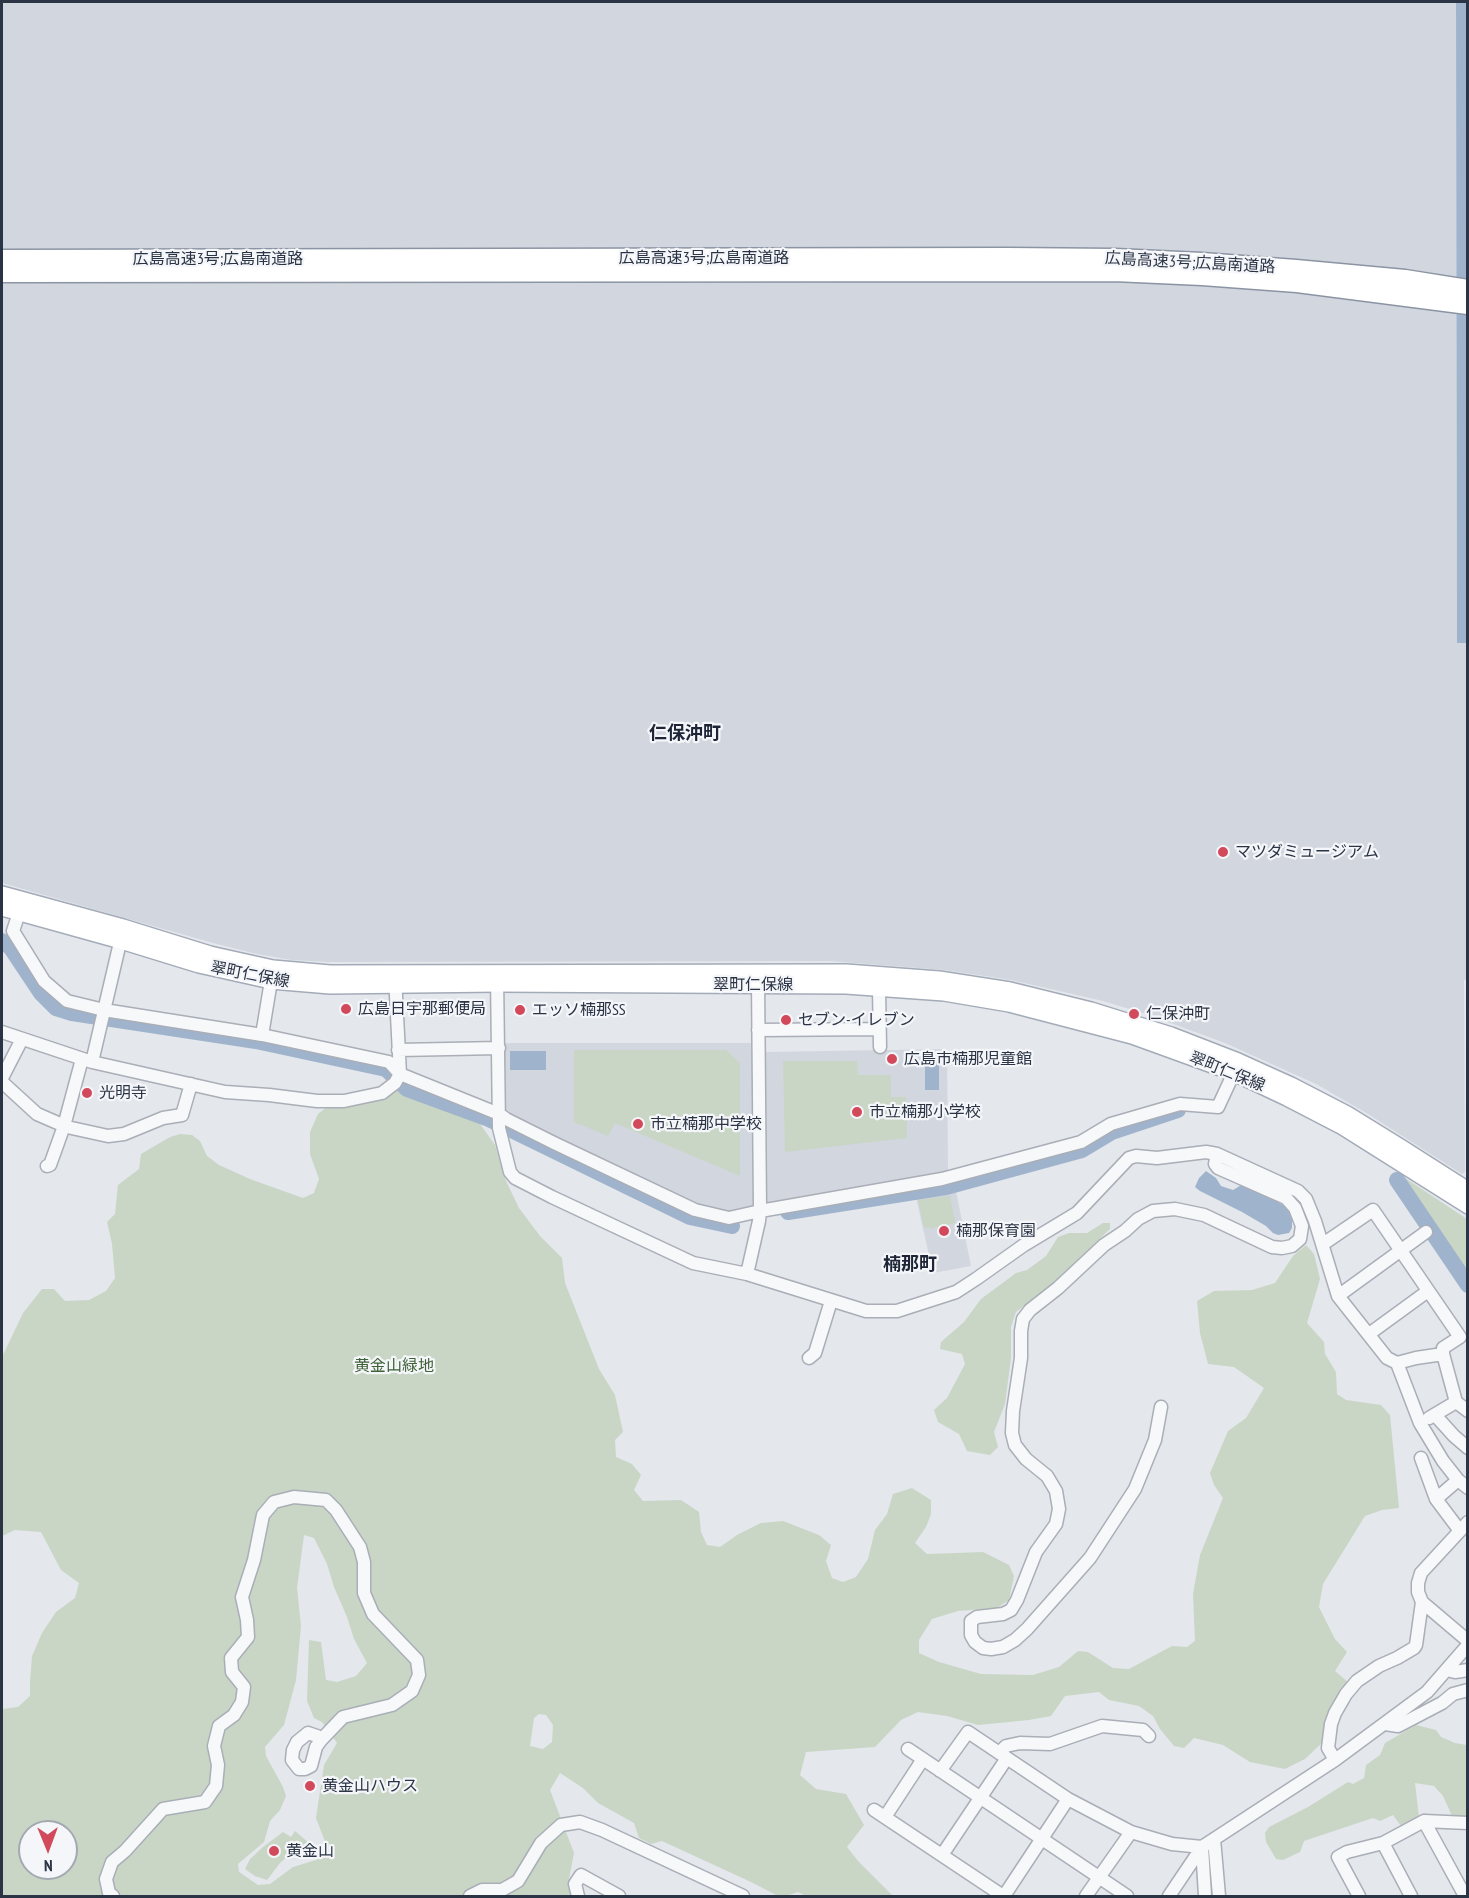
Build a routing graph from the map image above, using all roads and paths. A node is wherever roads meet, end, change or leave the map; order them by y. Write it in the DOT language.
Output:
graph roads {
  1 [pos="2,253"];
  2 [pos="2,259"];
  3 [pos="180,259"];
  4 [pos="2,273"];
  5 [pos="62,273"];
  6 [pos="2,278"];
  7 [pos="1405,288"];
  8 [pos="1467,289"];
  9 [pos="1467,305"];
  10 [pos="2,894"];
  11 [pos="2,908"];
  12 [pos="19,913"];
  13 [pos="122,934"];
  14 [pos="272,975"];
  15 [pos="395,978"];
  16 [pos="497,978"];
  17 [pos="758,978"];
  18 [pos="879,988"];
  19 [pos="1078,1014"];
  20 [pos="103,1015"];
  21 [pos="879,1029"];
  22 [pos="758,1030"];
  23 [pos="2,1032"];
  24 [pos="262,1035"];
  25 [pos="22,1039"];
  26 [pos="880,1047"];
  27 [pos="499,1048"];
  28 [pos="398,1050"];
  29 [pos="87,1060"];
  30 [pos="1236,1067"];
  31 [pos="398,1077"];
  32 [pos="2,1080"];
  33 [pos="191,1084"];
  34 [pos="499,1120"];
  35 [pos="64,1126"];
  36 [pos="1217,1154"];
  37 [pos="47,1166"];
  38 [pos="1466,1197"];
  39 [pos="760,1211"];
  40 [pos="1426,1232"];
  41 [pos="1323,1244"];
  42 [pos="1401,1250"];
  43 [pos="747,1274"];
  44 [pos="1428,1291"];
  45 [pos="1338,1296"];
  46 [pos="831,1300"];
  47 [pos="1369,1334"];
  48 [pos="1443,1354"];
  49 [pos="809,1358"];
  50 [pos="1397,1363"];
  51 [pos="1456,1402"];
  52 [pos="1161,1407"];
  53 [pos="1467,1411"];
  54 [pos="1435,1415"];
  55 [pos="1420,1424"];
  56 [pos="1467,1448"];
  57 [pos="1421,1458"];
  58 [pos="1462,1484"];
  59 [pos="1436,1498"];
  60 [pos="1463,1527"];
  61 [pos="1422,1602"];
  62 [pos="1467,1643"];
  63 [pos="1447,1670"];
  64 [pos="1467,1670"];
  65 [pos="1467,1690"];
  66 [pos="1385,1724"];
  67 [pos="1149,1736"];
  68 [pos="321,1740"];
  69 [pos="908,1749"];
  70 [pos="1003,1755"];
  71 [pos="922,1759"];
  72 [pos="1335,1760"];
  73 [pos="940,1771"];
  74 [pos="980,1798"];
  75 [pos="1068,1799"];
  76 [pos="874,1810"];
  77 [pos="885,1818"];
  78 [pos="1424,1821"];
  79 [pos="1467,1823"];
  80 [pos="1131,1832"];
  81 [pos="1042,1839"];
  82 [pos="1214,1839"];
  83 [pos="1383,1843"];
  84 [pos="1202,1847"];
  85 [pos="942,1855"];
  86 [pos="1099,1878"];
  87 [pos="113,1896"];
  88 [pos="470,1896"];
  89 [pos="578,1896"];
  90 [pos="619,1896"];
  91 [pos="743,1896"];
  92 [pos="1004,1896"];
  93 [pos="1086,1896"];
  94 [pos="1127,1896"];
  95 [pos="1169,1896"];
  96 [pos="1205,1896"];
  97 [pos="1219,1896"];
  98 [pos="1359,1896"];
  99 [pos="1411,1896"];
  100 [pos="1465,1896"];
  1 -- 3 [label="highway"];
  2 -- 3 [label="highway, 広島高速3号;広島南道路"];
  3 -- 7 [label="highway, 広島高速3号;広島南道路"];
  4 -- 5 [label="highway, 広島高速3号;広島南道路"];
  5 -- 6 [label="highway"];
  5 -- 7 [label="highway, 広島高速3号;広島南道路"];
  7 -- 8 [label="highway"];
  7 -- 9 [label="highway"];
  10 -- 13 [label="main road, 翠町仁保線"];
  11 -- 12 [label="main road, 翠町仁保線"];
  12 -- 13 [label="main road, 翠町仁保線"];
  12 -- 20 [label="street"];
  13 -- 14 [label="main road, 翠町仁保線"];
  13 -- 20 [label="street"];
  14 -- 15 [label="main road, 翠町仁保線"];
  14 -- 24 [label="street"];
  15 -- 16 [label="main road, 翠町仁保線"];
  15 -- 28 [label="street"];
  16 -- 17 [label="main road, 翠町仁保線"];
  16 -- 27 [label="street"];
  17 -- 18 [label="main road, 翠町仁保線"];
  17 -- 19 [label="main road, 翠町仁保線"];
  17 -- 22 [label="street"];
  18 -- 19 [label="main road, 翠町仁保線"];
  18 -- 21 [label="street"];
  19 -- 30 [label="main road, 翠町仁保線"];
  20 -- 24 [label="street"];
  20 -- 29 [label="street"];
  21 -- 22 [label="street"];
  21 -- 26 [label="street"];
  22 -- 39 [label="street"];
  23 -- 25 [label="street"];
  24 -- 31 [label="street"];
  25 -- 29 [label="street"];
  25 -- 32 [label="street"];
  27 -- 28 [label="street"];
  27 -- 34 [label="street"];
  28 -- 31 [label="street"];
  29 -- 33 [label="street"];
  29 -- 35 [label="street"];
  30 -- 38 [label="main road, 翠町仁保線"];
  30 -- 39 [label="street"];
  31 -- 33 [label="street"];
  31 -- 34 [label="street"];
  32 -- 35 [label="street"];
  33 -- 35 [label="street"];
  34 -- 39 [label="street"];
  34 -- 43 [label="street"];
  35 -- 37 [label="street"];
  36 -- 41 [label="street"];
  36 -- 46 [label="street"];
  36 -- 52 [label="street"];
  39 -- 43 [label="street"];
  40 -- 42 [label="street"];
  41 -- 42 [label="street"];
  41 -- 45 [label="street"];
  42 -- 44 [label="street"];
  42 -- 45 [label="street"];
  43 -- 46 [label="street"];
  44 -- 47 [label="street"];
  44 -- 48 [label="street"];
  45 -- 47 [label="street"];
  46 -- 49 [label="street"];
  47 -- 50 [label="street"];
  48 -- 50 [label="street"];
  48 -- 51 [label="street"];
  50 -- 55 [label="street"];
  51 -- 53 [label="street"];
  51 -- 54 [label="street"];
  54 -- 55 [label="street"];
  54 -- 56 [label="street"];
  55 -- 58 [label="street"];
  57 -- 59 [label="street"];
  58 -- 59 [label="street"];
  59 -- 60 [label="street"];
  60 -- 61 [label="street"];
  61 -- 62 [label="street"];
  61 -- 72 [label="street"];
  62 -- 63 [label="street"];
  63 -- 64 [label="street"];
  63 -- 66 [label="street"];
  65 -- 66 [label="street"];
  66 -- 72 [label="street"];
  67 -- 70 [label="street"];
  68 -- 87 [label="street"];
  69 -- 71 [label="street"];
  70 -- 73 [label="street"];
  70 -- 74 [label="street"];
  70 -- 75 [label="street"];
  71 -- 73 [label="street"];
  71 -- 77 [label="street"];
  72 -- 82 [label="street"];
  73 -- 74 [label="street"];
  74 -- 81 [label="street"];
  74 -- 85 [label="street"];
  75 -- 80 [label="street"];
  75 -- 81 [label="street"];
  76 -- 77 [label="street"];
  77 -- 85 [label="street"];
  78 -- 79 [label="street"];
  78 -- 83 [label="street"];
  78 -- 100 [label="street"];
  80 -- 84 [label="street"];
  80 -- 86 [label="street"];
  81 -- 86 [label="street"];
  81 -- 92 [label="street"];
  82 -- 84 [label="street"];
  82 -- 97 [label="street"];
  83 -- 98 [label="street"];
  83 -- 99 [label="street"];
  84 -- 95 [label="street"];
  84 -- 96 [label="street"];
  85 -- 92 [label="street"];
  86 -- 93 [label="street"];
  86 -- 94 [label="street"];
  88 -- 91 [label="street"];
  89 -- 90 [label="street"];
}
